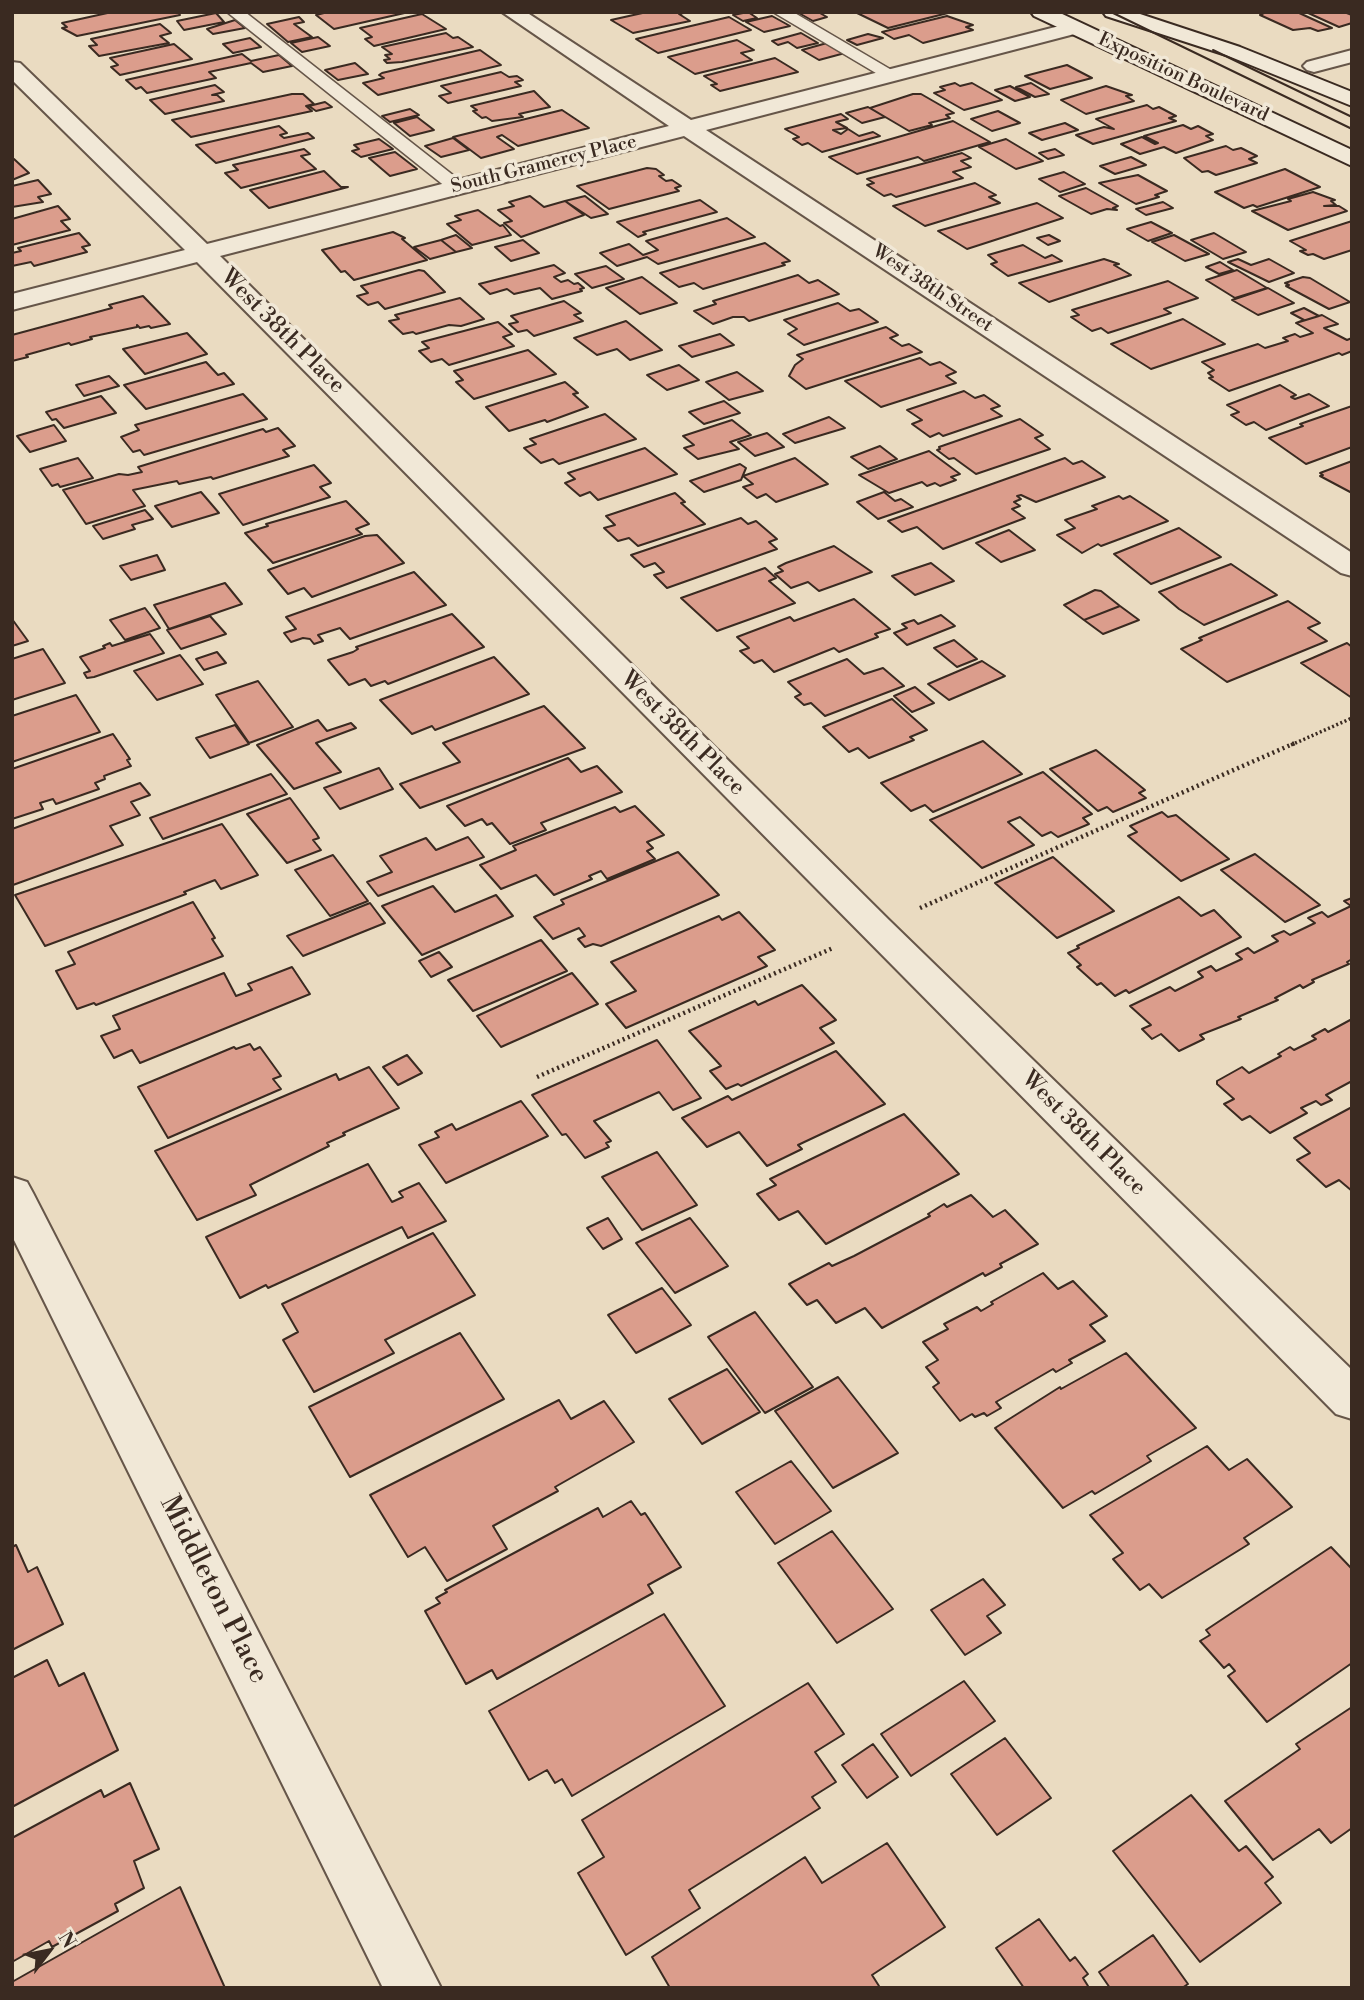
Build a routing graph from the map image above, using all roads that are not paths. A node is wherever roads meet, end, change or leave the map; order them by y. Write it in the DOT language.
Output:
graph roads {
  1 [pos="235,12"];
  2 [pos="512,12"];
  3 [pos="781,12"];
  4 [pos="1041,12"];
  5 [pos="1113,12"];
  6 [pos="1133,17"];
  7 [pos="1075,28"];
  8 [pos="1252,36"];
  9 [pos="1352,56"];
  10 [pos="1314,66"];
  11 [pos="12,68"];
  12 [pos="892,75"];
  13 [pos="1352,84"];
  14 [pos="1352,100"];
  15 [pos="1287,127"];
  16 [pos="689,128"];
  17 [pos="1352,159"];
  18 [pos="457,187"];
  19 [pos="203,253"];
  20 [pos="12,302"];
  21 [pos="1352,567"];
  22 [pos="12,1193"];
  23 [pos="1352,1399"];
  24 [pos="413,1988"];
  1 -- 18 [label="lane"];
  2 -- 16 [label="street, West 38th Street"];
  3 -- 12 [label="lane"];
  4 -- 7 [label="street, Exposition Boulevard"];
  5 -- 6 [label="street, Exposition Boulevard"];
  6 -- 14 [label="street, Exposition Boulevard"];
  6 -- 15 [label="street, Exposition Boulevard"];
  7 -- 12 [label="street, South Gramercy Place"];
  7 -- 15 [label="street, Exposition Boulevard"];
  8 -- 10 [label="street"];
  9 -- 10 [label="street"];
  10 -- 13 [label="street"];
  11 -- 19 [label="street, West 38th Place"];
  12 -- 16 [label="street, South Gramercy Place"];
  15 -- 17 [label="street, Exposition Boulevard"];
  16 -- 18 [label="street, South Gramercy Place"];
  16 -- 21 [label="street, West 38th Street"];
  18 -- 19 [label="street, South Gramercy Place"];
  19 -- 20 [label="street, South Gramercy Place"];
  19 -- 23 [label="street, West 38th Place"];
  22 -- 24 [label="street, Middleton Place"];
}
